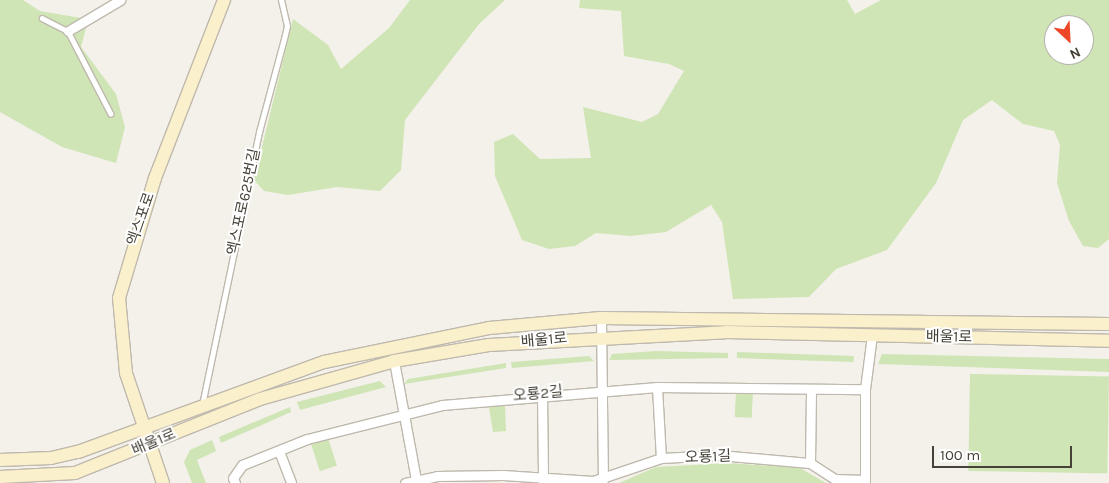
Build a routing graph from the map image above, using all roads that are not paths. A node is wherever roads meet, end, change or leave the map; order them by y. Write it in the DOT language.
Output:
graph roads {
  1 [pos="120,0"];
  2 [pos="224,0"];
  3 [pos="281,0"];
  4 [pos="42,18"];
  5 [pos="68,31"];
  6 [pos="111,114"];
  7 [pos="601,318"];
  8 [pos="1109,324"];
  9 [pos="872,335"];
  10 [pos="601,336"];
  11 [pos="1109,341"];
  12 [pos="394,361"];
  13 [pos="658,387"];
  14 [pos="811,389"];
  15 [pos="865,389"];
  16 [pos="602,390"];
  17 [pos="542,393"];
  18 [pos="202,406"];
  19 [pos="401,415"];
  20 [pos="143,429"];
  21 [pos="148,445"];
  22 [pos="279,451"];
  23 [pos="662,458"];
  24 [pos="0,460"];
  25 [pos="810,463"];
  26 [pos="0,477"];
  27 [pos="416,480"];
  28 [pos="603,480"];
  29 [pos="543,482"];
  30 [pos="163,483"];
  31 [pos="235,483"];
  32 [pos="291,483"];
  33 [pos="405,483"];
  1 -- 5 [label="street"];
  2 -- 20 [label="main road, 엑스포로"];
  3 -- 18 [label="lane, 엑스포로625번길"];
  4 -- 5 [label="lane"];
  5 -- 6 [label="lane"];
  7 -- 8 [label="main road, 배울1로"];
  7 -- 10 [label="street"];
  7 -- 18 [label="main road, 배울1로"];
  9 -- 10 [label="main road, 배울1로"];
  9 -- 11 [label="main road, 배울1로"];
  9 -- 15 [label="street, 오룡1길"];
  10 -- 12 [label="main road, 배울1로"];
  10 -- 16 [label="street"];
  12 -- 19 [label="street"];
  12 -- 21 [label="main road, 배울1로"];
  13 -- 14 [label="street, 오룡2길"];
  13 -- 16 [label="street, 오룡2길"];
  13 -- 23 [label="street"];
  14 -- 15 [label="street, 오룡2길"];
  14 -- 25 [label="street"];
  15 -- 25 [label="street, 오룡1길"];
  16 -- 17 [label="street, 오룡2길"];
  16 -- 28 [label="street"];
  17 -- 19 [label="street, 오룡2길"];
  17 -- 29 [label="street"];
  18 -- 20 [label="main road, 배울1로"];
  19 -- 22 [label="street, 오룡2길"];
  19 -- 27 [label="street"];
  20 -- 21 [label="main road, 엑스포로"];
  20 -- 24 [label="main road, 배울1로"];
  21 -- 26 [label="main road, 배울1로"];
  21 -- 30 [label="main road, 엑스포로"];
  22 -- 31 [label="street, 오룡2길"];
  22 -- 32 [label="street"];
  23 -- 25 [label="street, 오룡1길"];
  23 -- 28 [label="street, 오룡1길"];
  27 -- 29 [label="street, 오룡1길"];
  27 -- 33 [label="street, 오룡1길"];
  28 -- 29 [label="street, 오룡1길"];
}
